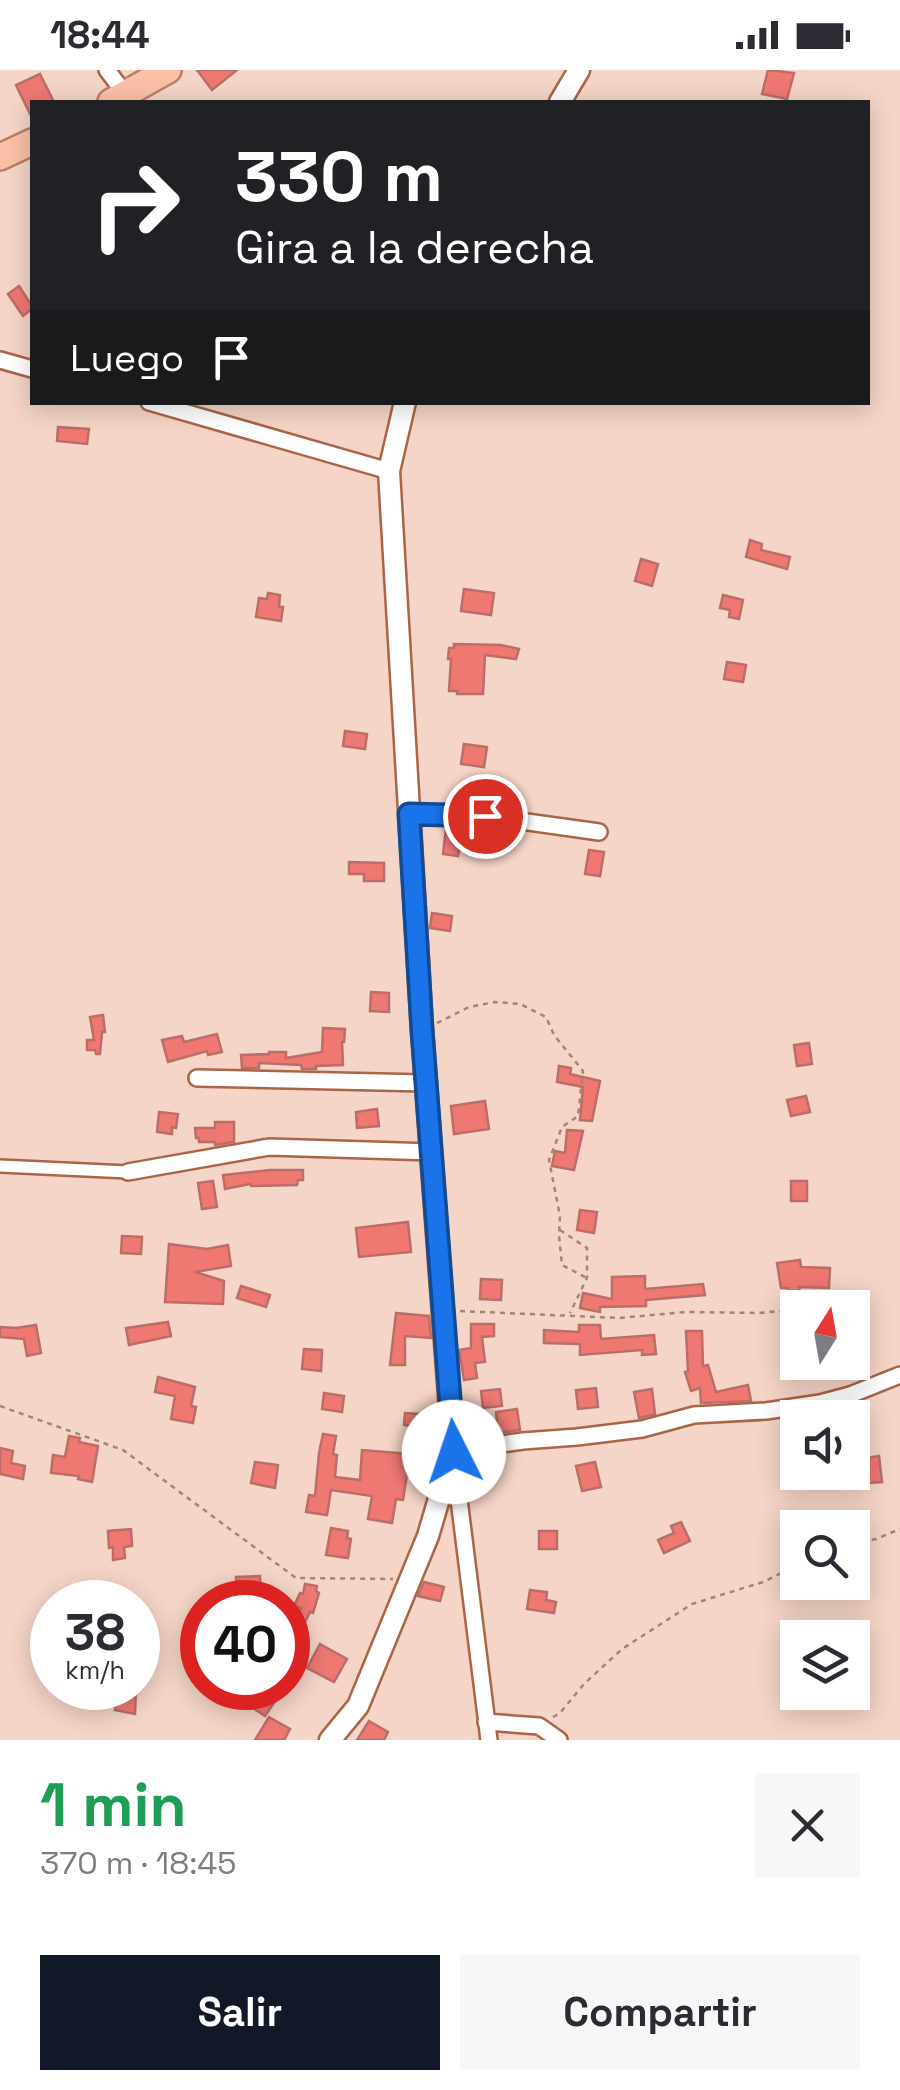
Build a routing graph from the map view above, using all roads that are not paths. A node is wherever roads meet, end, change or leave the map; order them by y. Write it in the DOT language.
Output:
graph roads {
  1 [pos="108,70"];
  2 [pos="168,70"];
  3 [pos="578,70"];
  4 [pos="118,99"];
  5 [pos="561,100"];
  6 [pos="30,143"];
  7 [pos="0,157"];
  8 [pos="0,360"];
  9 [pos="30,369"];
  10 [pos="159,405"];
  11 [pos="404,405"];
  12 [pos="388,470"];
  13 [pos="409,814"];
  14 [pos="599,832"];
  15 [pos="197,1078"];
  16 [pos="426,1083"];
  17 [pos="432,1152"];
  18 [pos="0,1166"];
  19 [pos="128,1172"];
  20 [pos="900,1375"];
  21 [pos="454,1452"];
  22 [pos="486,1722"];
  23 [pos="330,1740"];
  24 [pos="489,1740"];
  25 [pos="559,1740"];
  1 -- 4 [label="street"];
  2 -- 4 [label="highway"];
  3 -- 5 [label="street"];
  6 -- 7 [label="highway"];
  8 -- 9 [label="street"];
  10 -- 12 [label="street"];
  11 -- 12 [label="street"];
  12 -- 13 [label="street"];
  13 -- 14 [label="street"];
  13 -- 16 [label="street"];
  15 -- 16 [label="street"];
  16 -- 17 [label="street"];
  17 -- 19 [label="street"];
  17 -- 21 [label="street"];
  18 -- 19 [label="street"];
  20 -- 21 [label="street"];
  21 -- 22 [label="street"];
  21 -- 23 [label="street"];
  22 -- 24 [label="street"];
  22 -- 25 [label="street"];
}
